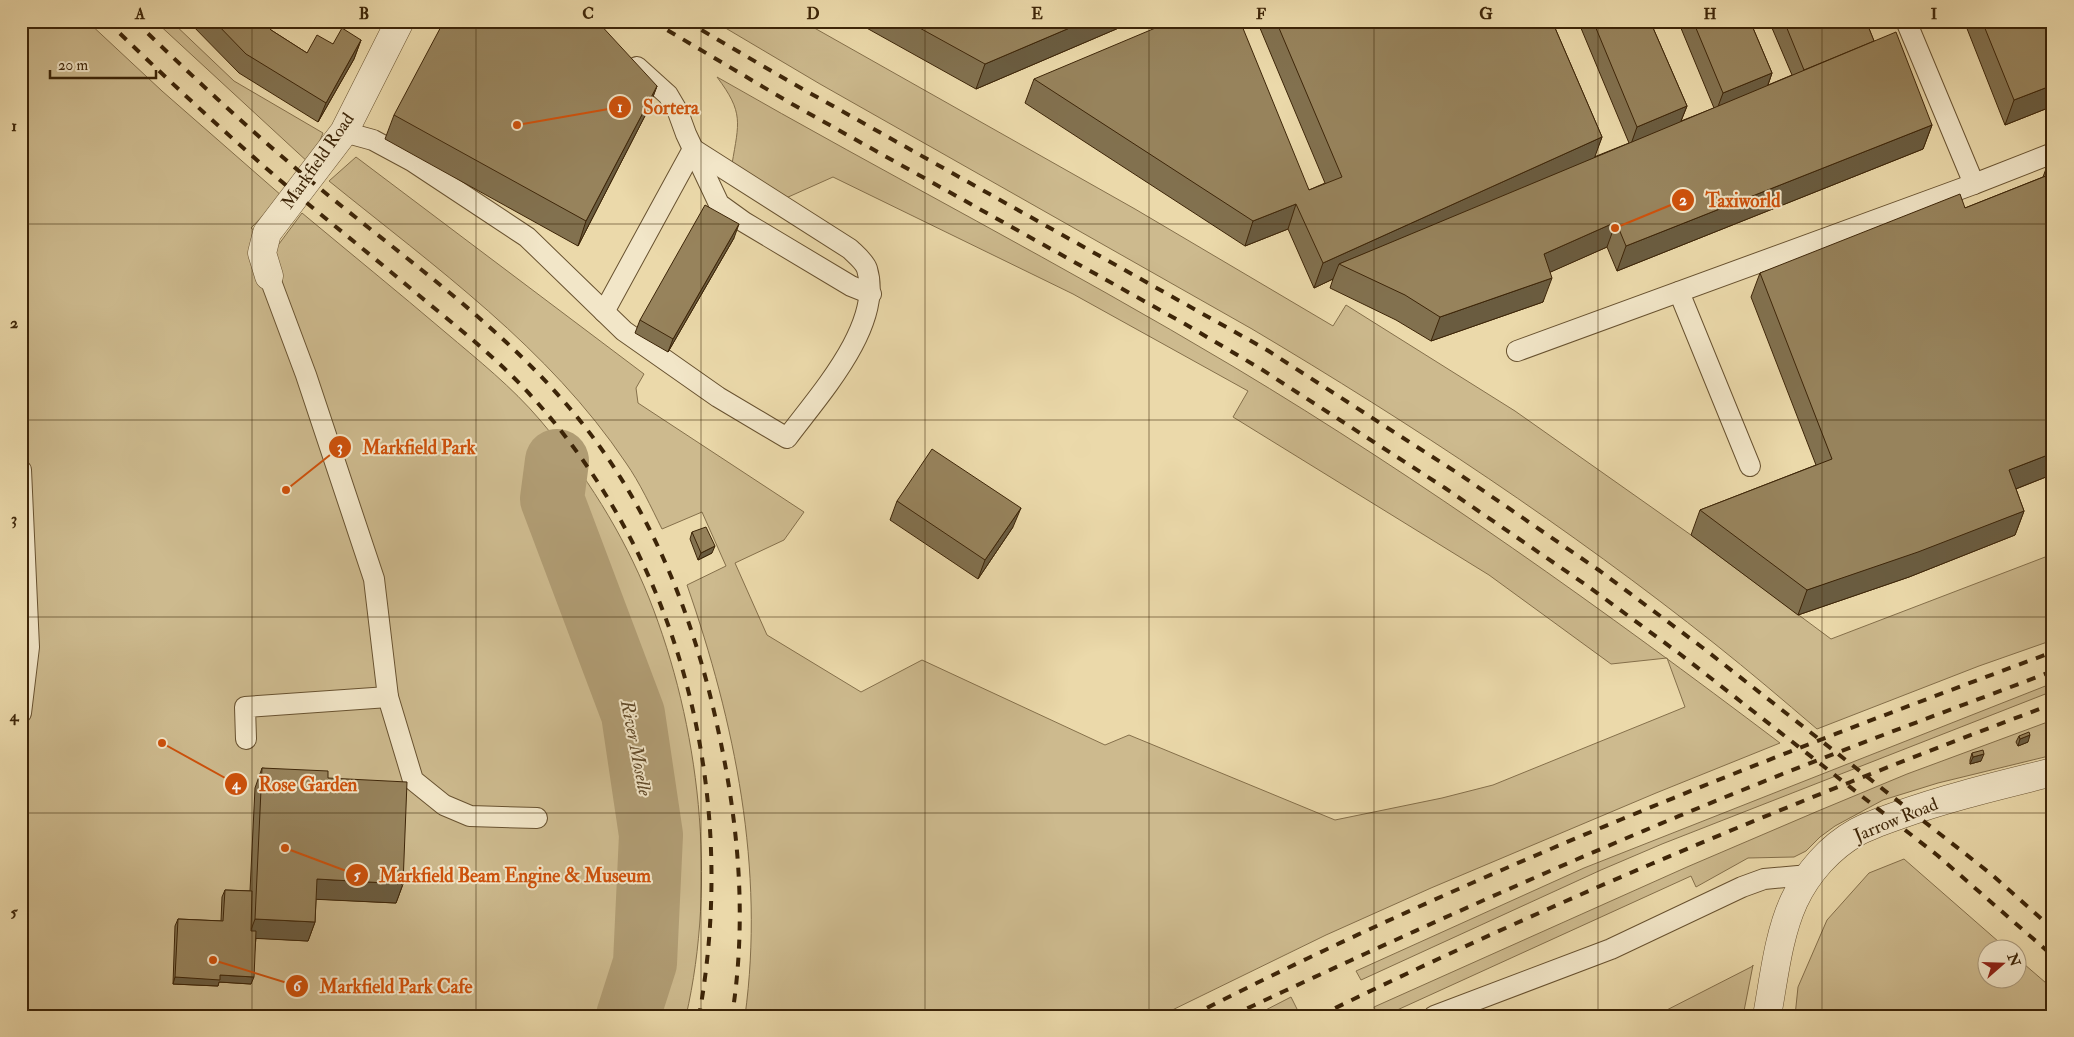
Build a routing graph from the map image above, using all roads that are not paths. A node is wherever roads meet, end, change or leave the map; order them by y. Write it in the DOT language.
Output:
graph roads {
  1 [pos="400,21"];
  2 [pos="1906,21"];
  3 [pos="626,57"];
  4 [pos="344,132"];
  5 [pos="693,149"];
  6 [pos="2053,153"];
  7 [pos="1974,184"];
  8 [pos="269,276"];
  9 [pos="1679,292"];
  10 [pos="871,294"];
  11 [pos="604,312"];
  12 [pos="1517,351"];
  13 [pos="1750,466"];
  14 [pos="21,470"];
  15 [pos="388,697"];
  16 [pos="21,713"];
  17 [pos="246,739"];
  18 [pos="2053,772"];
  19 [pos="537,818"];
  20 [pos="1809,875"];
  21 [pos="1434,1016"];
  22 [pos="1767,1016"];
  1 -- 4 [label="street, Markfield Road"];
  2 -- 7 [label="lane"];
  3 -- 5 [label="lane"];
  4 -- 8 [label="street, Markfield Road"];
  4 -- 11 [label="lane"];
  5 -- 10 [label="lane"];
  5 -- 10 [label="lane"];
  5 -- 11 [label="lane"];
  6 -- 7 [label="lane"];
  7 -- 9 [label="lane"];
  8 -- 15 [label="lane"];
  9 -- 12 [label="lane"];
  9 -- 13 [label="lane"];
  10 -- 11 [label="lane"];
  14 -- 16 [label="lane"];
  15 -- 17 [label="lane"];
  15 -- 19 [label="lane"];
  18 -- 20 [label="street, Jarrow Road"];
  20 -- 21 [label="lane"];
  20 -- 22 [label="street, Jarrow Road"];
}
